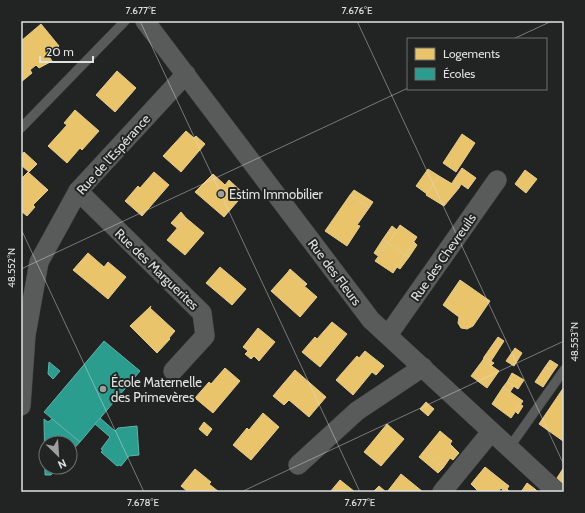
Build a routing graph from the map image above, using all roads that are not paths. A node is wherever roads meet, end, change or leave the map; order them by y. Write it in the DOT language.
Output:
graph roads {
  1 [pos="125,21"];
  2 [pos="146,21"];
  3 [pos="186,74"];
  4 [pos="21,128"];
  5 [pos="497,180"];
  6 [pos="78,192"];
  7 [pos="388,335"];
  8 [pos="23,353"];
  9 [pos="423,367"];
  10 [pos="564,370"];
  11 [pos="172,371"];
  12 [pos="21,406"];
  13 [pos="491,432"];
  14 [pos="509,448"];
  15 [pos="298,465"];
  16 [pos="442,492"];
  17 [pos="558,492"];
  1 -- 4 [label="lane"];
  2 -- 3 [label="street, Rue des Fleurs"];
  3 -- 6 [label="street, Rue de l'Espérance"];
  3 -- 7 [label="street, Rue des Fleurs"];
  5 -- 7 [label="street, Rue des Chevreuils"];
  6 -- 8 [label="street, Rue de l'Espérance"];
  6 -- 11 [label="street, Rue des Marguerites"];
  7 -- 9 [label="street, Rue des Fleurs"];
  8 -- 12 [label="street, Rue de l'Espérance"];
  9 -- 13 [label="street, Rue des Fleurs"];
  9 -- 15 [label="street"];
  10 -- 14 [label="lane"];
  13 -- 14 [label="street, Rue des Fleurs"];
  13 -- 16 [label="street"];
  14 -- 17 [label="street, Rue des Fleurs"];
}
